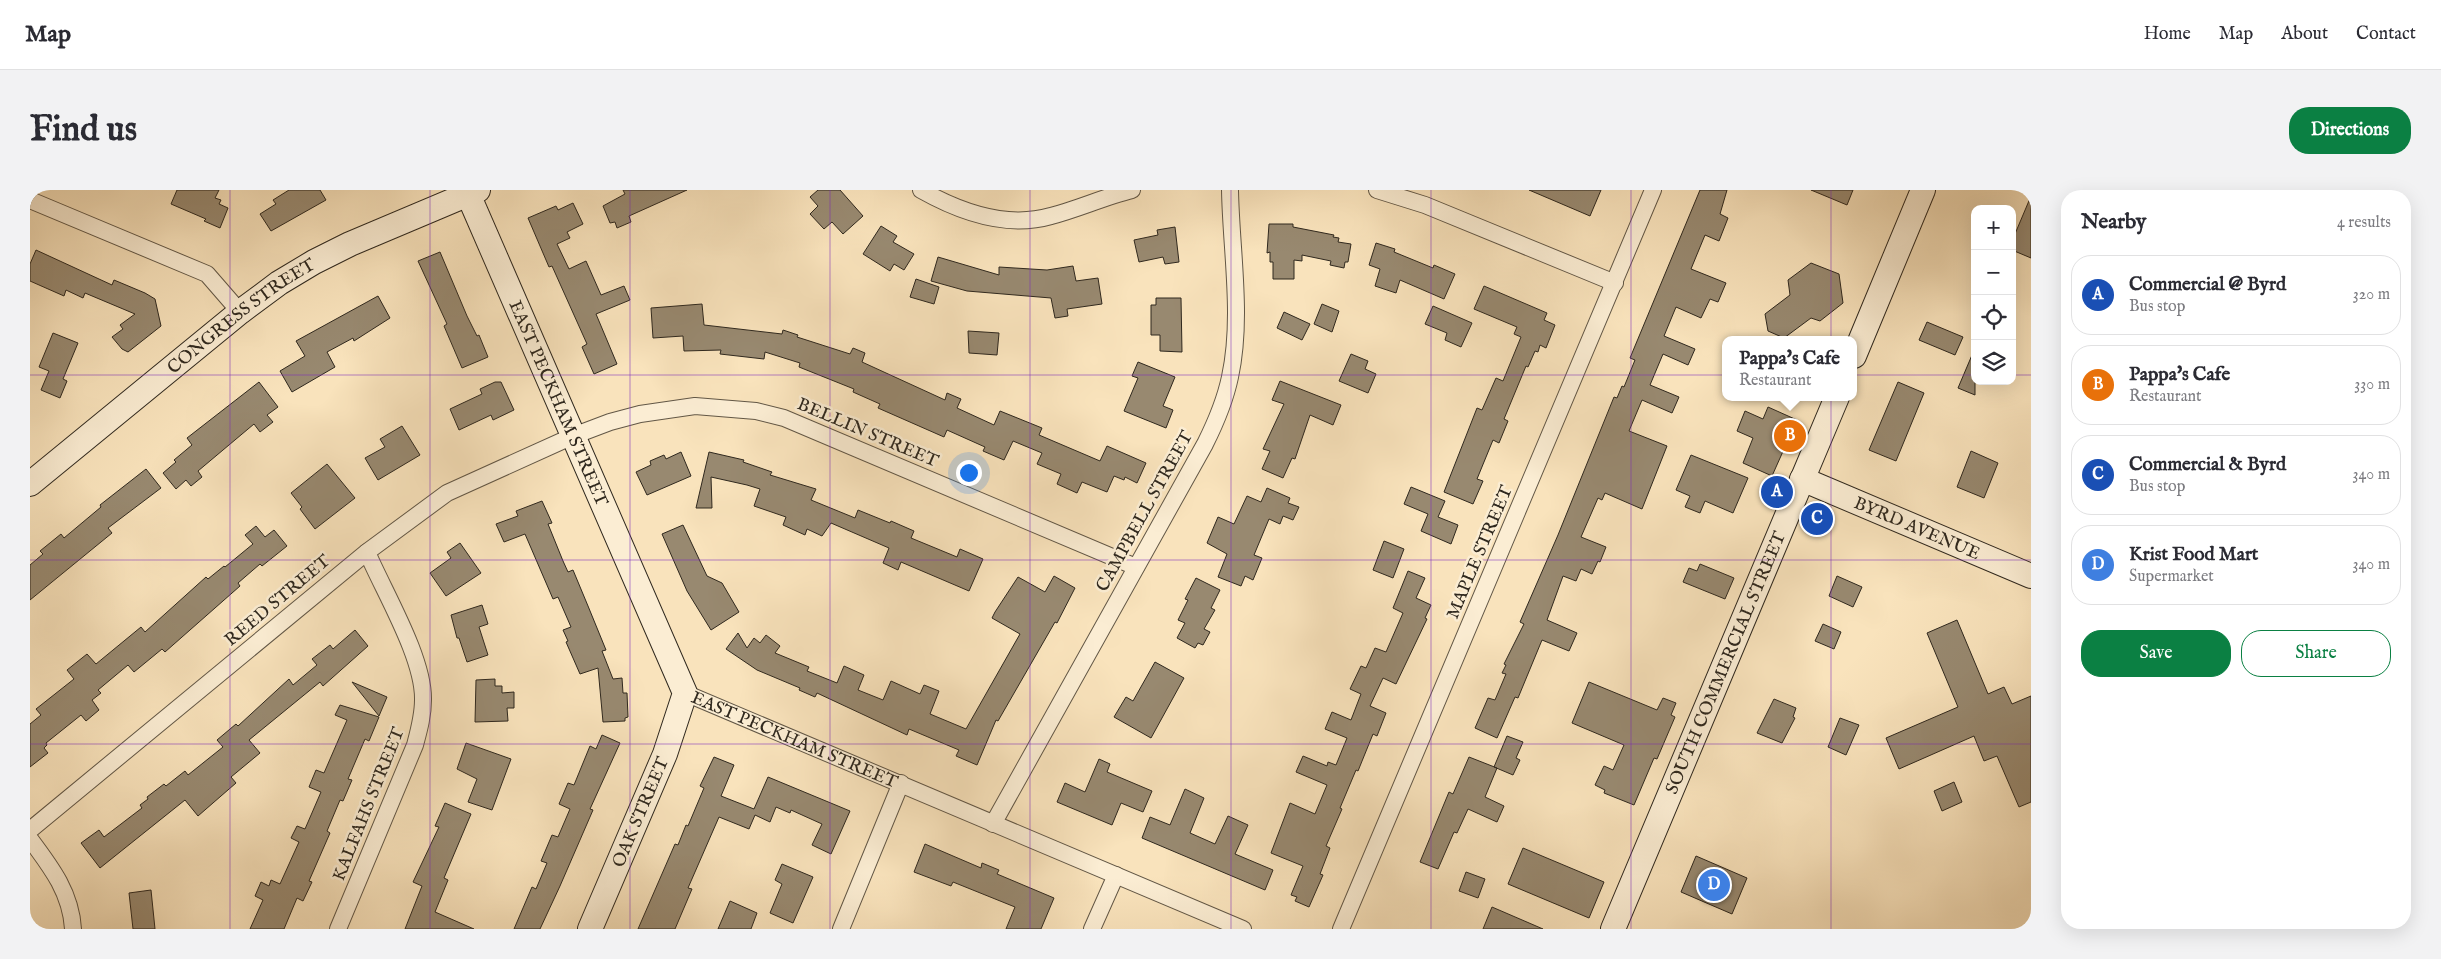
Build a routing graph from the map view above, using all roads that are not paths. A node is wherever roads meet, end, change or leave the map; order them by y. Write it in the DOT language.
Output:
graph roads {
  1 [pos="921,190"];
  2 [pos="1132,190"];
  3 [pos="1230,190"];
  4 [pos="1377,190"];
  5 [pos="1653,190"];
  6 [pos="1923,190"];
  7 [pos="470,192"];
  8 [pos="30,200"];
  9 [pos="1614,283"];
  10 [pos="240,312"];
  11 [pos="1857,349"];
  12 [pos="1835,401"];
  13 [pos="573,436"];
  14 [pos="1802,480"];
  15 [pos="30,484"];
  16 [pos="368,552"];
  17 [pos="1136,567"];
  18 [pos="2031,576"];
  19 [pos="685,693"];
  20 [pos="901,783"];
  21 [pos="994,824"];
  22 [pos="30,830"];
  23 [pos="30,839"];
  24 [pos="1116,875"];
  25 [pos="73,929"];
  26 [pos="338,929"];
  27 [pos="590,929"];
  28 [pos="841,929"];
  29 [pos="1092,929"];
  30 [pos="1243,929"];
  31 [pos="1341,929"];
  32 [pos="1613,929"];
  1 -- 2 [label="street"];
  3 -- 17 [label="street, CAMPBELL STREET"];
  4 -- 9 [label="street"];
  5 -- 9 [label="street, MAPLE STREET"];
  6 -- 11 [label="street"];
  7 -- 10 [label="street, CONGRESS STREET"];
  7 -- 13 [label="street, EAST PECKHAM STREET"];
  8 -- 10 [label="street"];
  9 -- 31 [label="street, MAPLE STREET"];
  10 -- 15 [label="street, CONGRESS STREET"];
  12 -- 14 [label="street, SOUTH COMMERCIAL STREET"];
  13 -- 16 [label="street, REED STREET"];
  13 -- 17 [label="street, BELLIN STREET"];
  13 -- 19 [label="street, EAST PECKHAM STREET"];
  14 -- 18 [label="street, BYRD AVENUE"];
  14 -- 32 [label="street, SOUTH COMMERCIAL STREET"];
  16 -- 22 [label="street, REED STREET"];
  16 -- 26 [label="street, KALFAHS STREET"];
  17 -- 21 [label="street, CAMPBELL STREET"];
  19 -- 20 [label="street, EAST PECKHAM STREET"];
  19 -- 27 [label="street, OAK STREET"];
  20 -- 21 [label="street, EAST PECKHAM STREET"];
  20 -- 28 [label="street"];
  21 -- 24 [label="street, EAST PECKHAM STREET"];
  23 -- 25 [label="street"];
  24 -- 29 [label="street"];
  24 -- 30 [label="street, EAST PECKHAM STREET"];
}
